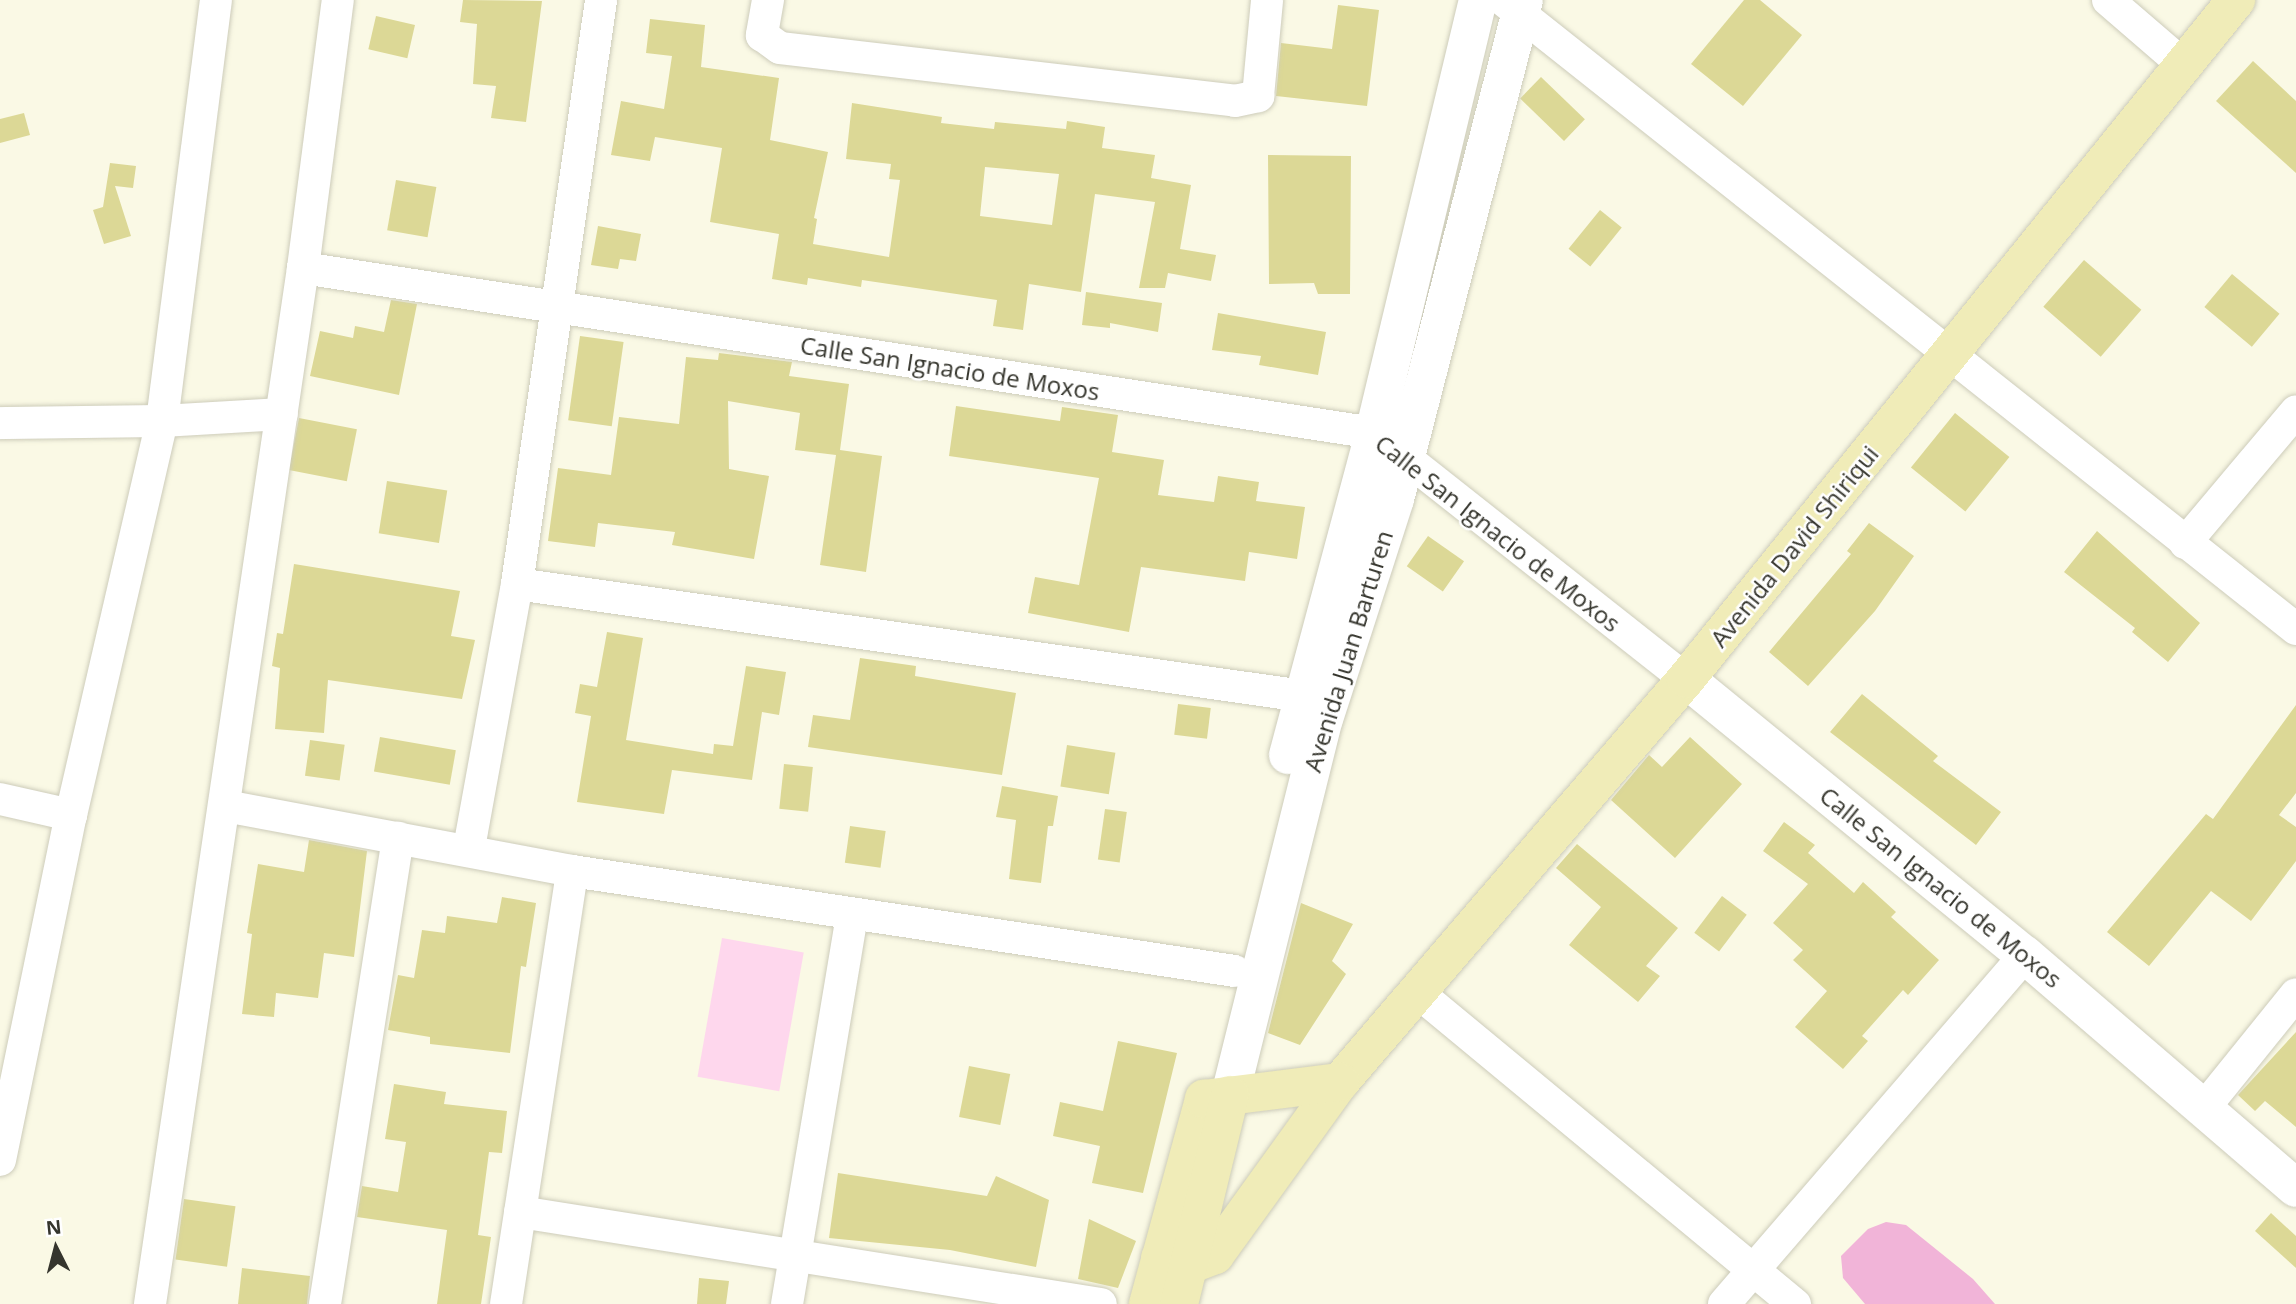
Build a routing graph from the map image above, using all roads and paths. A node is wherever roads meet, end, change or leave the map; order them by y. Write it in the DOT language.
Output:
graph roads {
  1 [pos="216,0"];
  2 [pos="338,0"];
  3 [pos="601,0"];
  4 [pos="768,0"];
  5 [pos="1267,0"];
  6 [pos="1478,0"];
  7 [pos="2108,0"];
  8 [pos="2236,0"];
  9 [pos="1516,5"];
  10 [pos="2181,63"];
  11 [pos="303,268"];
  12 [pos="559,309"];
  13 [pos="1950,353"];
  14 [pos="2296,411"];
  15 [pos="282,414"];
  16 [pos="162,421"];
  17 [pos="0,423"];
  18 [pos="1374,433"];
  19 [pos="1406,458"];
  20 [pos="2185,543"];
  21 [pos="517,584"];
  22 [pos="2296,629"];
  23 [pos="1686,679"];
  24 [pos="1303,696"];
  25 [pos="0,799"];
  26 [pos="225,806"];
  27 [pos="71,815"];
  28 [pos="398,838"];
  29 [pos="469,848"];
  30 [pos="572,871"];
  31 [pos="852,914"];
  32 [pos="2025,955"];
  33 [pos="1235,971"];
  34 [pos="1416,991"];
  35 [pos="2296,994"];
  36 [pos="1340,1082"];
  37 [pos="1217,1097"];
  38 [pos="2204,1108"];
  39 [pos="1,1147"];
  40 [pos="2296,1188"];
  41 [pos="520,1212"];
  42 [pos="796,1254"];
  43 [pos="1175,1261"];
  44 [pos="1753,1270"];
  45 [pos="150,1304"];
  46 [pos="325,1304"];
  47 [pos="506,1304"];
  48 [pos="787,1304"];
  49 [pos="1101,1304"];
  50 [pos="1147,1304"];
  51 [pos="1179,1304"];
  52 [pos="1724,1304"];
  53 [pos="1796,1304"];
  1 -- 16 [label="street"];
  2 -- 11 [label="street"];
  3 -- 12 [label="street"];
  4 -- 5 [label="street"];
  6 -- 18 [label="street, Avenida Juan Barturen"];
  7 -- 10 [label="street"];
  8 -- 10 [label="main road, Avenida David Shiriqui"];
  9 -- 13 [label="street"];
  9 -- 19 [label="street, Avenida Juan Barturen"];
  10 -- 13 [label="main road, Avenida David Shiriqui"];
  11 -- 12 [label="street, Calle San Ignacio de Moxos"];
  11 -- 15 [label="street"];
  12 -- 18 [label="street, Calle San Ignacio de Moxos"];
  12 -- 21 [label="street"];
  13 -- 20 [label="street"];
  13 -- 23 [label="main road, Avenida David Shiriqui"];
  14 -- 20 [label="street"];
  15 -- 16 [label="street"];
  15 -- 26 [label="street"];
  16 -- 17 [label="street"];
  16 -- 27 [label="street"];
  18 -- 19 [label="street, Calle San Ignacio de Moxos"];
  18 -- 24 [label="street, Avenida Juan Barturen"];
  19 -- 23 [label="street, Calle San Ignacio de Moxos"];
  19 -- 37 [label="street, Avenida Juan Barturen"];
  20 -- 22 [label="street"];
  21 -- 24 [label="street"];
  21 -- 29 [label="street"];
  23 -- 32 [label="street, Calle San Ignacio de Moxos"];
  23 -- 34 [label="main road, Avenida David Shiriqui"];
  24 -- 33 [label="street, Avenida Juan Barturen"];
  25 -- 27 [label="street"];
  26 -- 28 [label="street"];
  26 -- 45 [label="street"];
  27 -- 39 [label="street"];
  28 -- 29 [label="street"];
  28 -- 46 [label="street"];
  29 -- 30 [label="street"];
  30 -- 31 [label="street"];
  30 -- 41 [label="street"];
  31 -- 33 [label="street"];
  31 -- 42 [label="street"];
  32 -- 38 [label="street, Calle San Ignacio de Moxos"];
  32 -- 44 [label="street"];
  33 -- 37 [label="street, Avenida Juan Barturen"];
  34 -- 36 [label="main road, Avenida David Shiriqui"];
  34 -- 44 [label="street"];
  35 -- 38 [label="street"];
  36 -- 37 [label="main road"];
  36 -- 43 [label="main road, Avenida David Shiriqui"];
  37 -- 43 [label="main road, Avenida Juan Barturen"];
  38 -- 40 [label="street, Calle San Ignacio de Moxos"];
  41 -- 42 [label="street"];
  41 -- 47 [label="street"];
  42 -- 48 [label="street"];
  42 -- 49 [label="street"];
  43 -- 50 [label="main road, Avenida Juan Barturen"];
  43 -- 51 [label="main road, Avenida Juan Barturen"];
  44 -- 52 [label="street"];
  44 -- 53 [label="street"];
}
